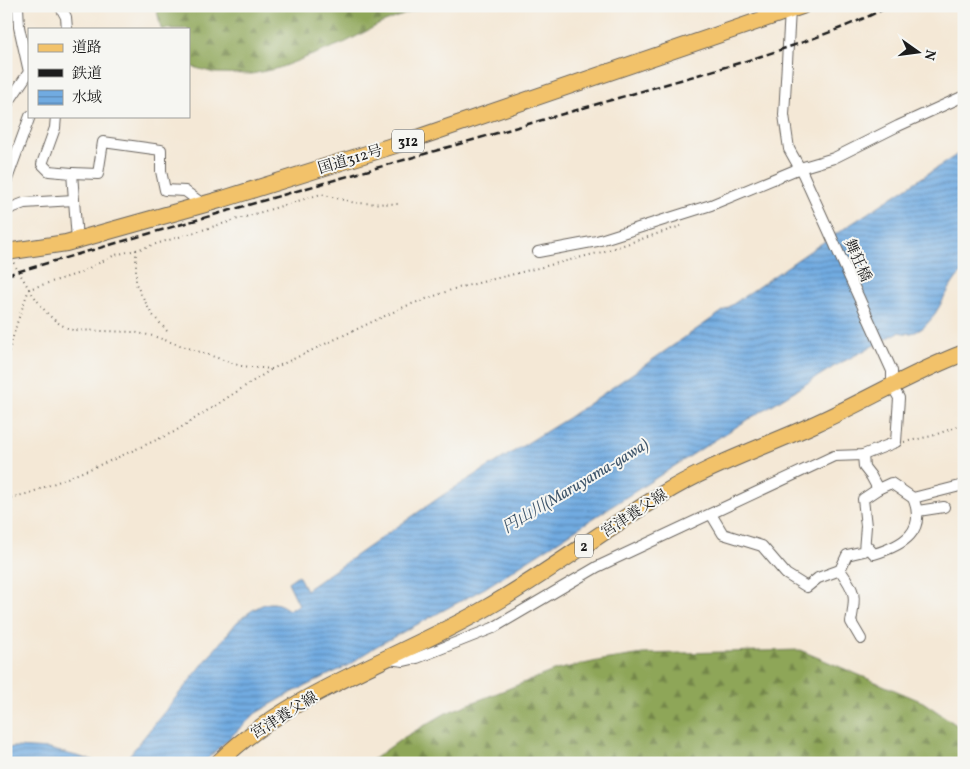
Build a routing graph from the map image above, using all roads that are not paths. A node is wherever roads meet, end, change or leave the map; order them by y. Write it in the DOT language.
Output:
graph roads {
  1 [pos="18,6"];
  2 [pos="60,6"];
  3 [pos="796,8"];
  4 [pos="67,28"];
  5 [pos="28,67"];
  6 [pos="28,73"];
  7 [pos="964,96"];
  8 [pos="6,106"];
  9 [pos="29,118"];
  10 [pos="56,118"];
  11 [pos="802,171"];
  12 [pos="72,174"];
  13 [pos="6,182"];
  14 [pos="74,200"];
  15 [pos="204,205"];
  16 [pos="6,210"];
  17 [pos="77,240"];
  18 [pos="6,252"];
  19 [pos="538,252"];
  20 [pos="963,355"];
  21 [pos="892,386"];
  22 [pos="863,455"];
  23 [pos="964,485"];
  24 [pos="878,489"];
  25 [pos="913,498"];
  26 [pos="944,507"];
  27 [pos="918,511"];
  28 [pos="711,514"];
  29 [pos="865,544"];
  30 [pos="840,570"];
  31 [pos="861,639"];
  32 [pos="386,658"];
  33 [pos="218,763"];
  1 -- 5 [label="street"];
  2 -- 4 [label="street"];
  3 -- 11 [label="street, 舞狂橋"];
  3 -- 15 [label="main road, 国道312号 / 312"];
  6 -- 8 [label="street"];
  7 -- 11 [label="street"];
  9 -- 13 [label="street"];
  10 -- 12 [label="street"];
  11 -- 19 [label="street"];
  11 -- 21 [label="street, 舞狂橋"];
  12 -- 14 [label="street"];
  12 -- 15 [label="street"];
  14 -- 16 [label="street"];
  14 -- 17 [label="street"];
  15 -- 17 [label="main road, 国道312号 / 312"];
  17 -- 18 [label="main road, 国道312号 / 312"];
  20 -- 21 [label="main road, 宮津養父線 / 2"];
  21 -- 22 [label="street, 舞狂橋"];
  21 -- 32 [label="main road, 宮津養父線 / 2"];
  22 -- 24 [label="street"];
  22 -- 28 [label="street"];
  23 -- 25 [label="street"];
  24 -- 25 [label="street"];
  24 -- 29 [label="street"];
  25 -- 27 [label="street"];
  26 -- 27 [label="street"];
  27 -- 29 [label="street"];
  28 -- 30 [label="street"];
  28 -- 32 [label="street"];
  29 -- 30 [label="street"];
  30 -- 31 [label="street"];
  32 -- 33 [label="main road, 宮津養父線 / 2"];
}
